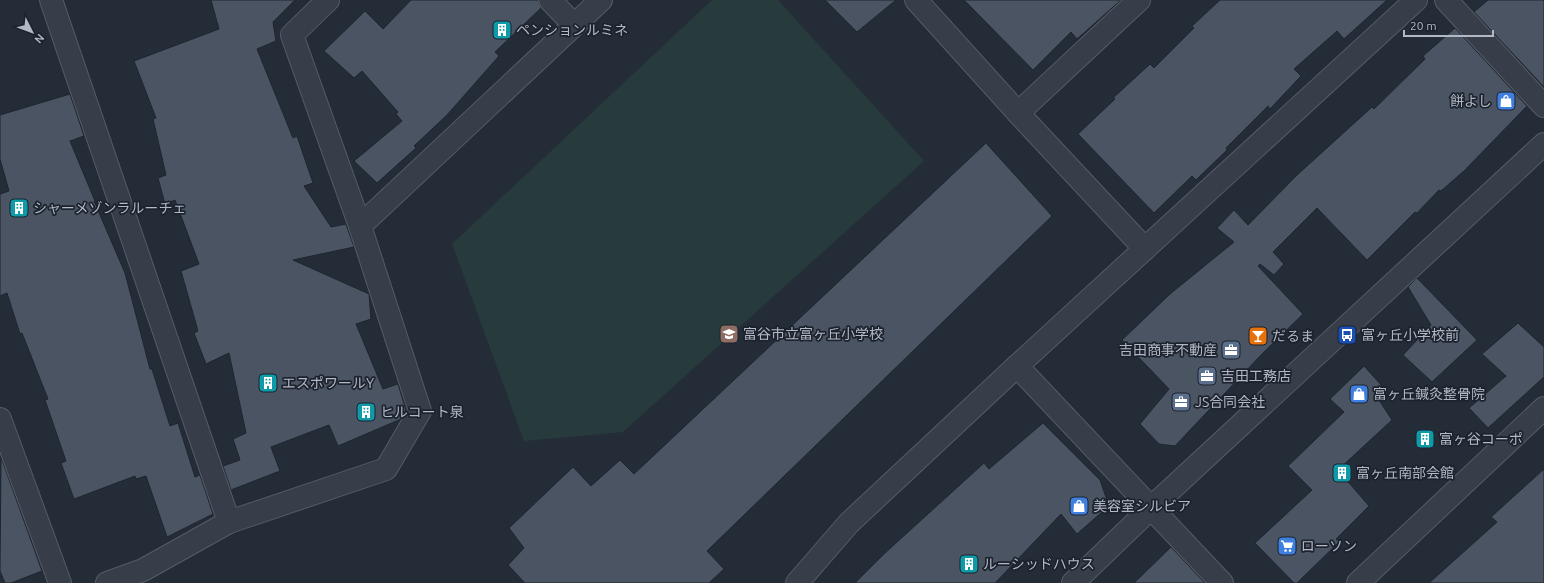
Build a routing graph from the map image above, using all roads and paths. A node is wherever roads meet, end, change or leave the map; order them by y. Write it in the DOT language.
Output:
graph roads {
  1 [pos="51,0"];
  2 [pos="328,0"];
  3 [pos="550,0"];
  4 [pos="601,0"];
  5 [pos="916,0"];
  6 [pos="1139,0"];
  7 [pos="1416,0"];
  8 [pos="1446,0"];
  9 [pos="574,25"];
  10 [pos="1544,106"];
  11 [pos="1018,113"];
  12 [pos="1544,144"];
  13 [pos="360,226"];
  14 [pos="1145,249"];
  15 [pos="1016,366"];
  16 [pos="1544,408"];
  17 [pos="0,421"];
  18 [pos="1152,507"];
  19 [pos="229,522"];
  20 [pos="60,583"];
  21 [pos="106,583"];
  22 [pos="797,583"];
  23 [pos="1073,583"];
  24 [pos="1222,583"];
  25 [pos="1358,583"];
  1 -- 19 [label="street"];
  2 -- 13 [label="street"];
  3 -- 9 [label="street"];
  4 -- 9 [label="street"];
  5 -- 11 [label="street"];
  6 -- 11 [label="street"];
  7 -- 14 [label="street"];
  8 -- 10 [label="street"];
  9 -- 13 [label="street"];
  11 -- 14 [label="street"];
  12 -- 18 [label="street"];
  13 -- 19 [label="street"];
  14 -- 15 [label="street"];
  15 -- 18 [label="street"];
  15 -- 22 [label="street"];
  16 -- 25 [label="street"];
  17 -- 20 [label="street"];
  18 -- 23 [label="street"];
  18 -- 24 [label="street"];
  19 -- 21 [label="street"];
}
